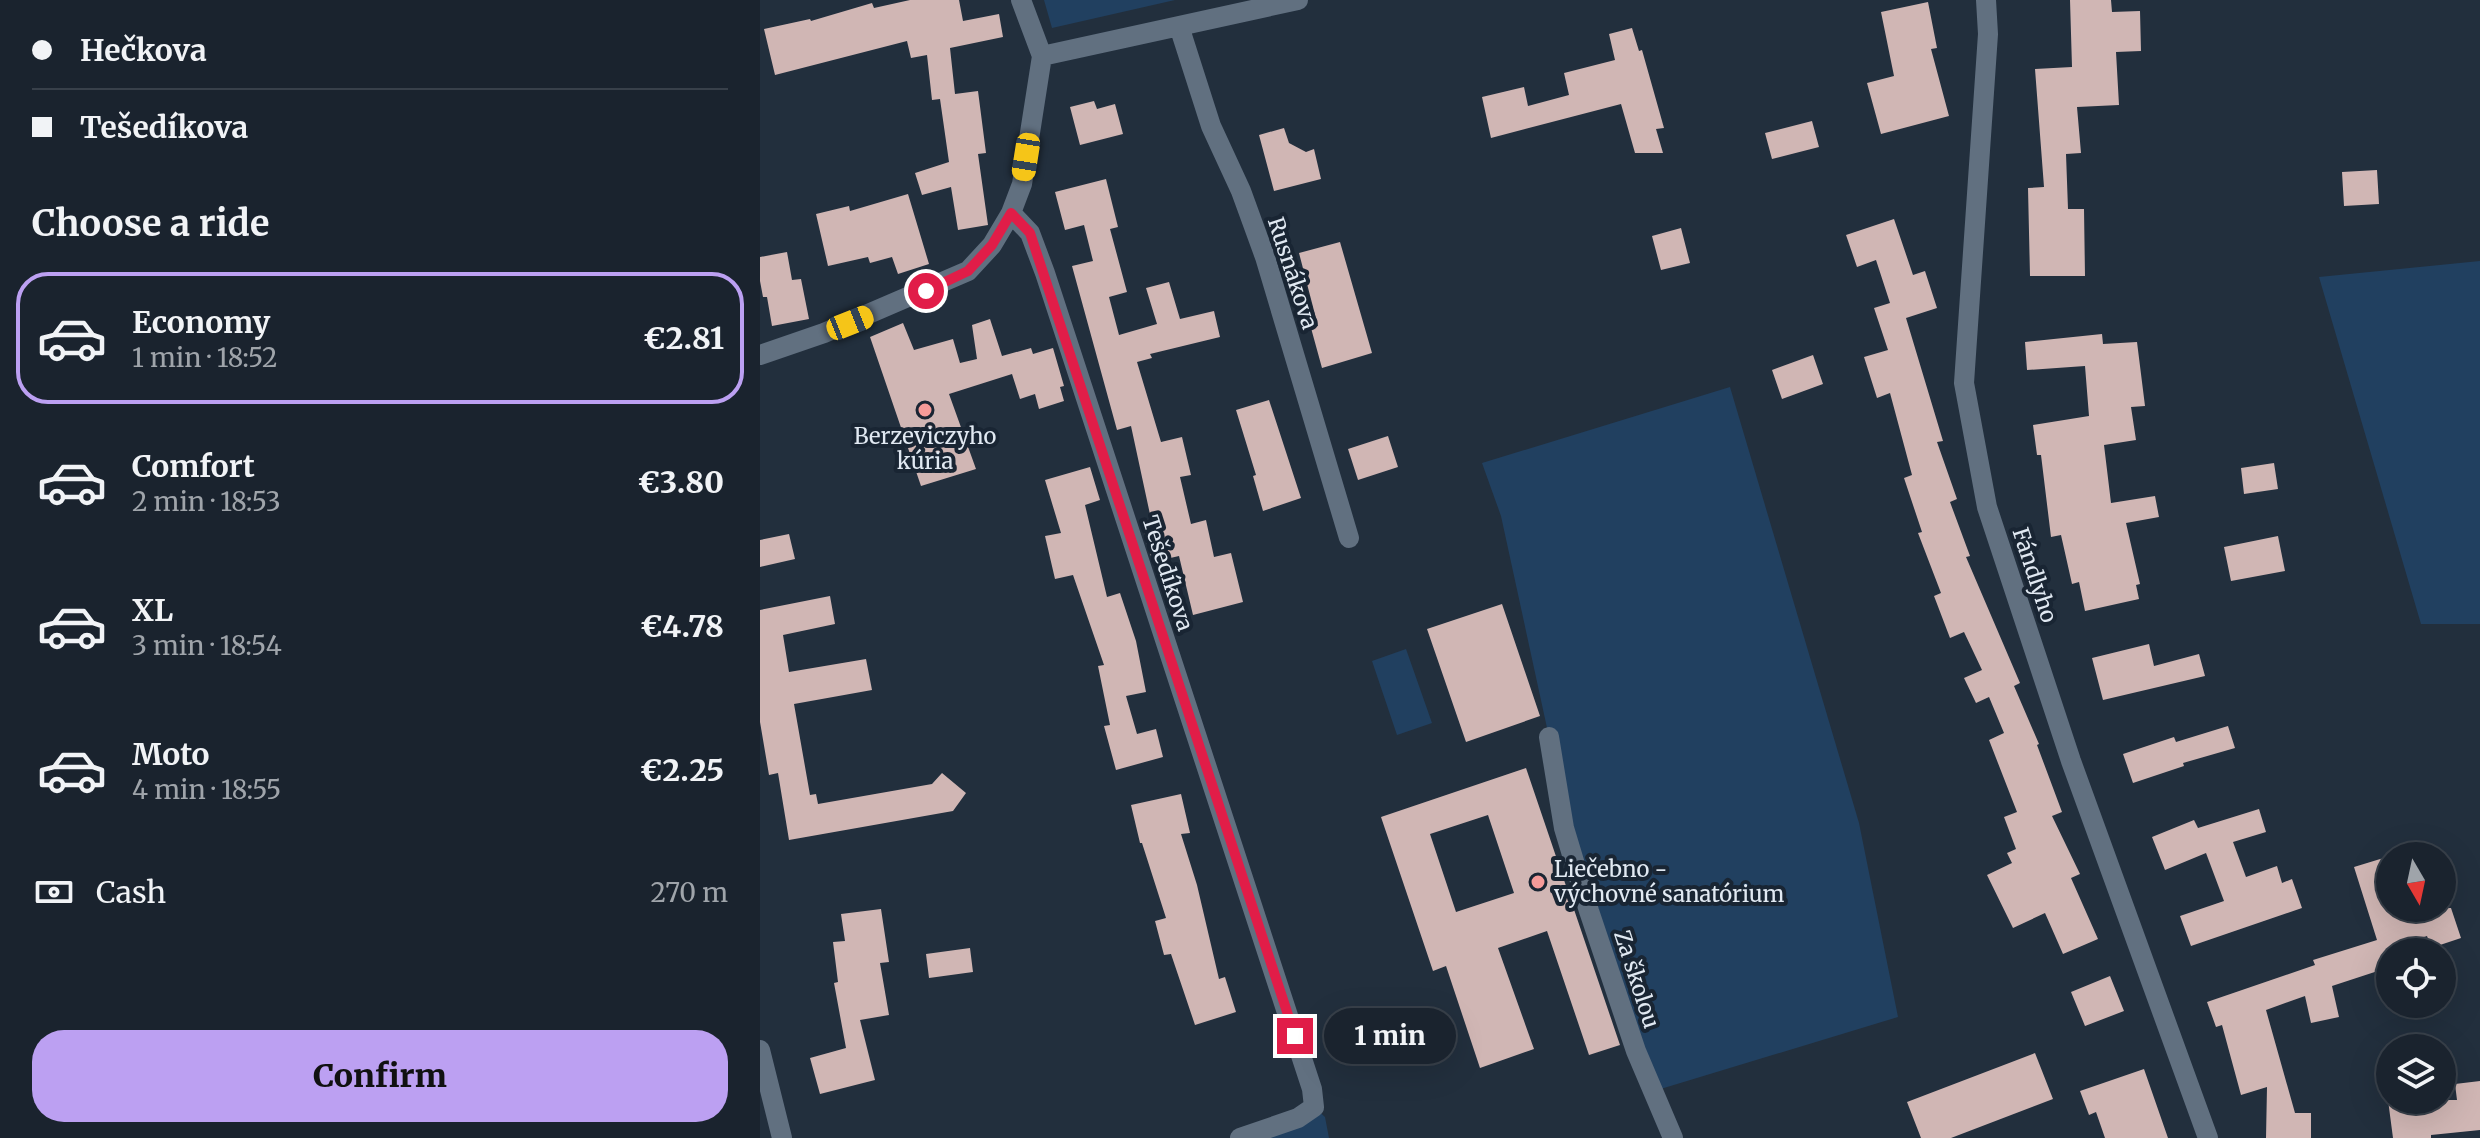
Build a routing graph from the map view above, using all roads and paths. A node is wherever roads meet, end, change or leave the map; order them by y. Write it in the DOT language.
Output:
graph roads {
  1 [pos="1021,0"];
  2 [pos="1298,0"];
  3 [pos="1986,0"];
  4 [pos="1179,26"];
  5 [pos="1042,56"];
  6 [pos="1011,213"];
  7 [pos="760,355"];
  8 [pos="1349,538"];
  9 [pos="1549,737"];
  10 [pos="760,1050"];
  11 [pos="782,1138"];
  12 [pos="1240,1138"];
  13 [pos="1673,1138"];
  14 [pos="2208,1138"];
  1 -- 5 [label="street"];
  2 -- 4 [label="street"];
  3 -- 14 [label="street, Fándlyho"];
  4 -- 5 [label="street"];
  4 -- 8 [label="street, Rusnákova"];
  5 -- 6 [label="street"];
  6 -- 7 [label="street"];
  6 -- 12 [label="street, Tešedíkova"];
  9 -- 13 [label="street, Za školou"];
  10 -- 11 [label="street"];
}
